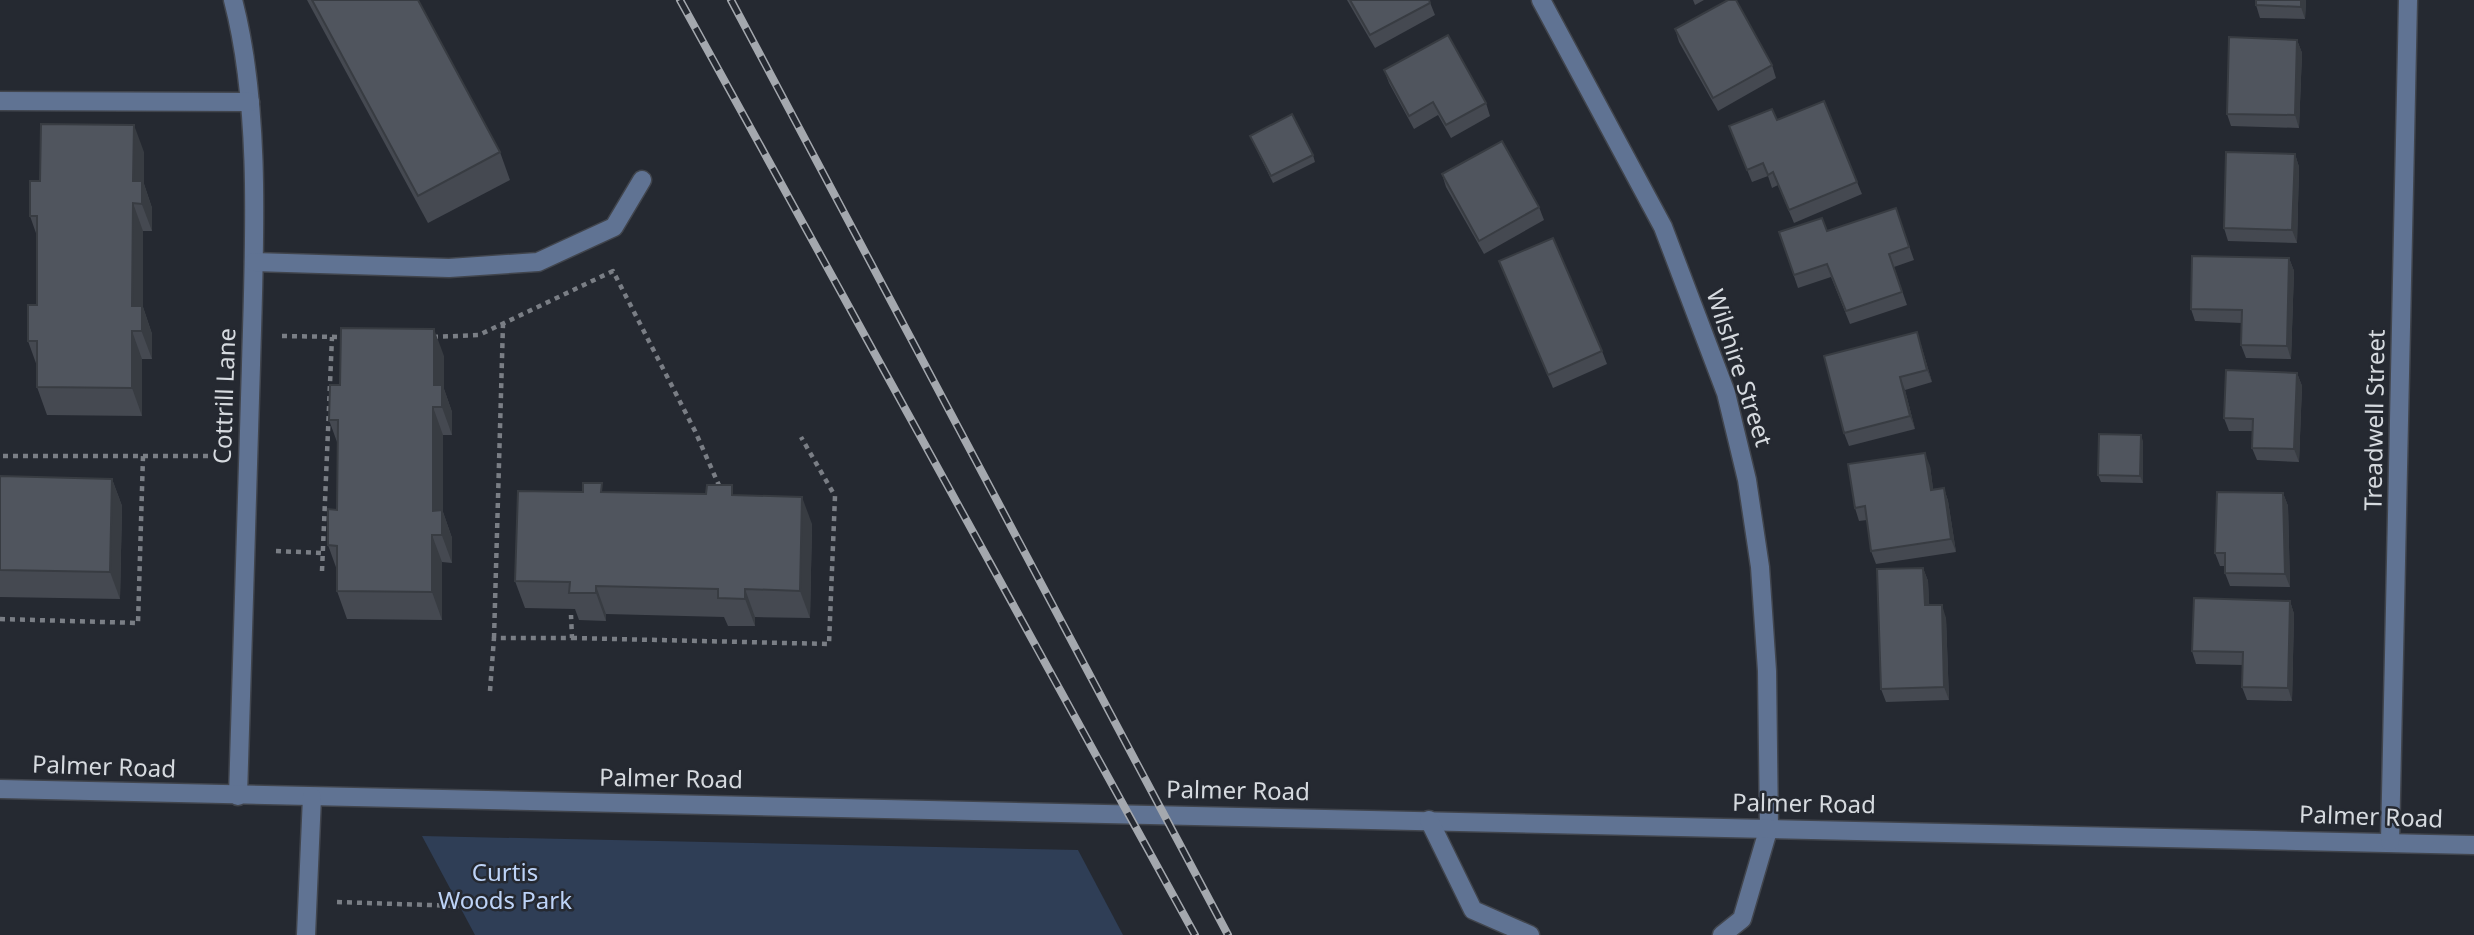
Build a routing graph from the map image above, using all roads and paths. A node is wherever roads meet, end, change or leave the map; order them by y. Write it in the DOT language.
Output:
graph roads {
  1 [pos="233,0"];
  2 [pos="1541,0"];
  3 [pos="2408,0"];
  4 [pos="0,101"];
  5 [pos="250,102"];
  6 [pos="642,180"];
  7 [pos="254,262"];
  8 [pos="503,324"];
  9 [pos="275,336"];
  10 [pos="332,337"];
  11 [pos="345,337"];
  12 [pos="427,337"];
  13 [pos="802,437"];
  14 [pos="3,456"];
  15 [pos="143,456"];
  16 [pos="216,456"];
  17 [pos="722,493"];
  18 [pos="268,551"];
  19 [pos="323,552"];
  20 [pos="323,571"];
  21 [pos="571,615"];
  22 [pos="0,619"];
  23 [pos="494,638"];
  24 [pos="572,638"];
  25 [pos="490,691"];
  26 [pos="0,789"];
  27 [pos="238,796"];
  28 [pos="312,797"];
  29 [pos="1429,820"];
  30 [pos="1769,827"];
  31 [pos="2390,842"];
  32 [pos="2474,845"];
  33 [pos="307,900"];
  34 [pos="459,906"];
  35 [pos="306,935"];
  36 [pos="1530,935"];
  37 [pos="1722,935"];
  1 -- 5 [label="street, Cottrill Lane"];
  2 -- 30 [label="street, Wilshire Street"];
  3 -- 31 [label="street, Treadwell Street"];
  4 -- 5 [label="street"];
  5 -- 7 [label="street, Cottrill Lane"];
  6 -- 7 [label="street"];
  7 -- 27 [label="street, Cottrill Lane"];
  8 -- 12 [label="path"];
  8 -- 17 [label="path"];
  8 -- 23 [label="path"];
  9 -- 10 [label="path"];
  10 -- 11 [label="path"];
  10 -- 19 [label="path"];
  13 -- 24 [label="path"];
  14 -- 15 [label="path"];
  15 -- 16 [label="path"];
  15 -- 22 [label="path"];
  18 -- 19 [label="path"];
  19 -- 20 [label="path"];
  21 -- 24 [label="path"];
  23 -- 24 [label="path"];
  23 -- 25 [label="path"];
  26 -- 27 [label="street, Palmer Road"];
  27 -- 28 [label="street, Palmer Road"];
  28 -- 29 [label="street, Palmer Road"];
  28 -- 33 [label="street"];
  29 -- 30 [label="street, Palmer Road"];
  29 -- 36 [label="street"];
  30 -- 31 [label="street, Palmer Road"];
  30 -- 37 [label="street, Wilshire Street"];
  31 -- 32 [label="street, Palmer Road"];
  33 -- 34 [label="path"];
  33 -- 35 [label="street"];
}
